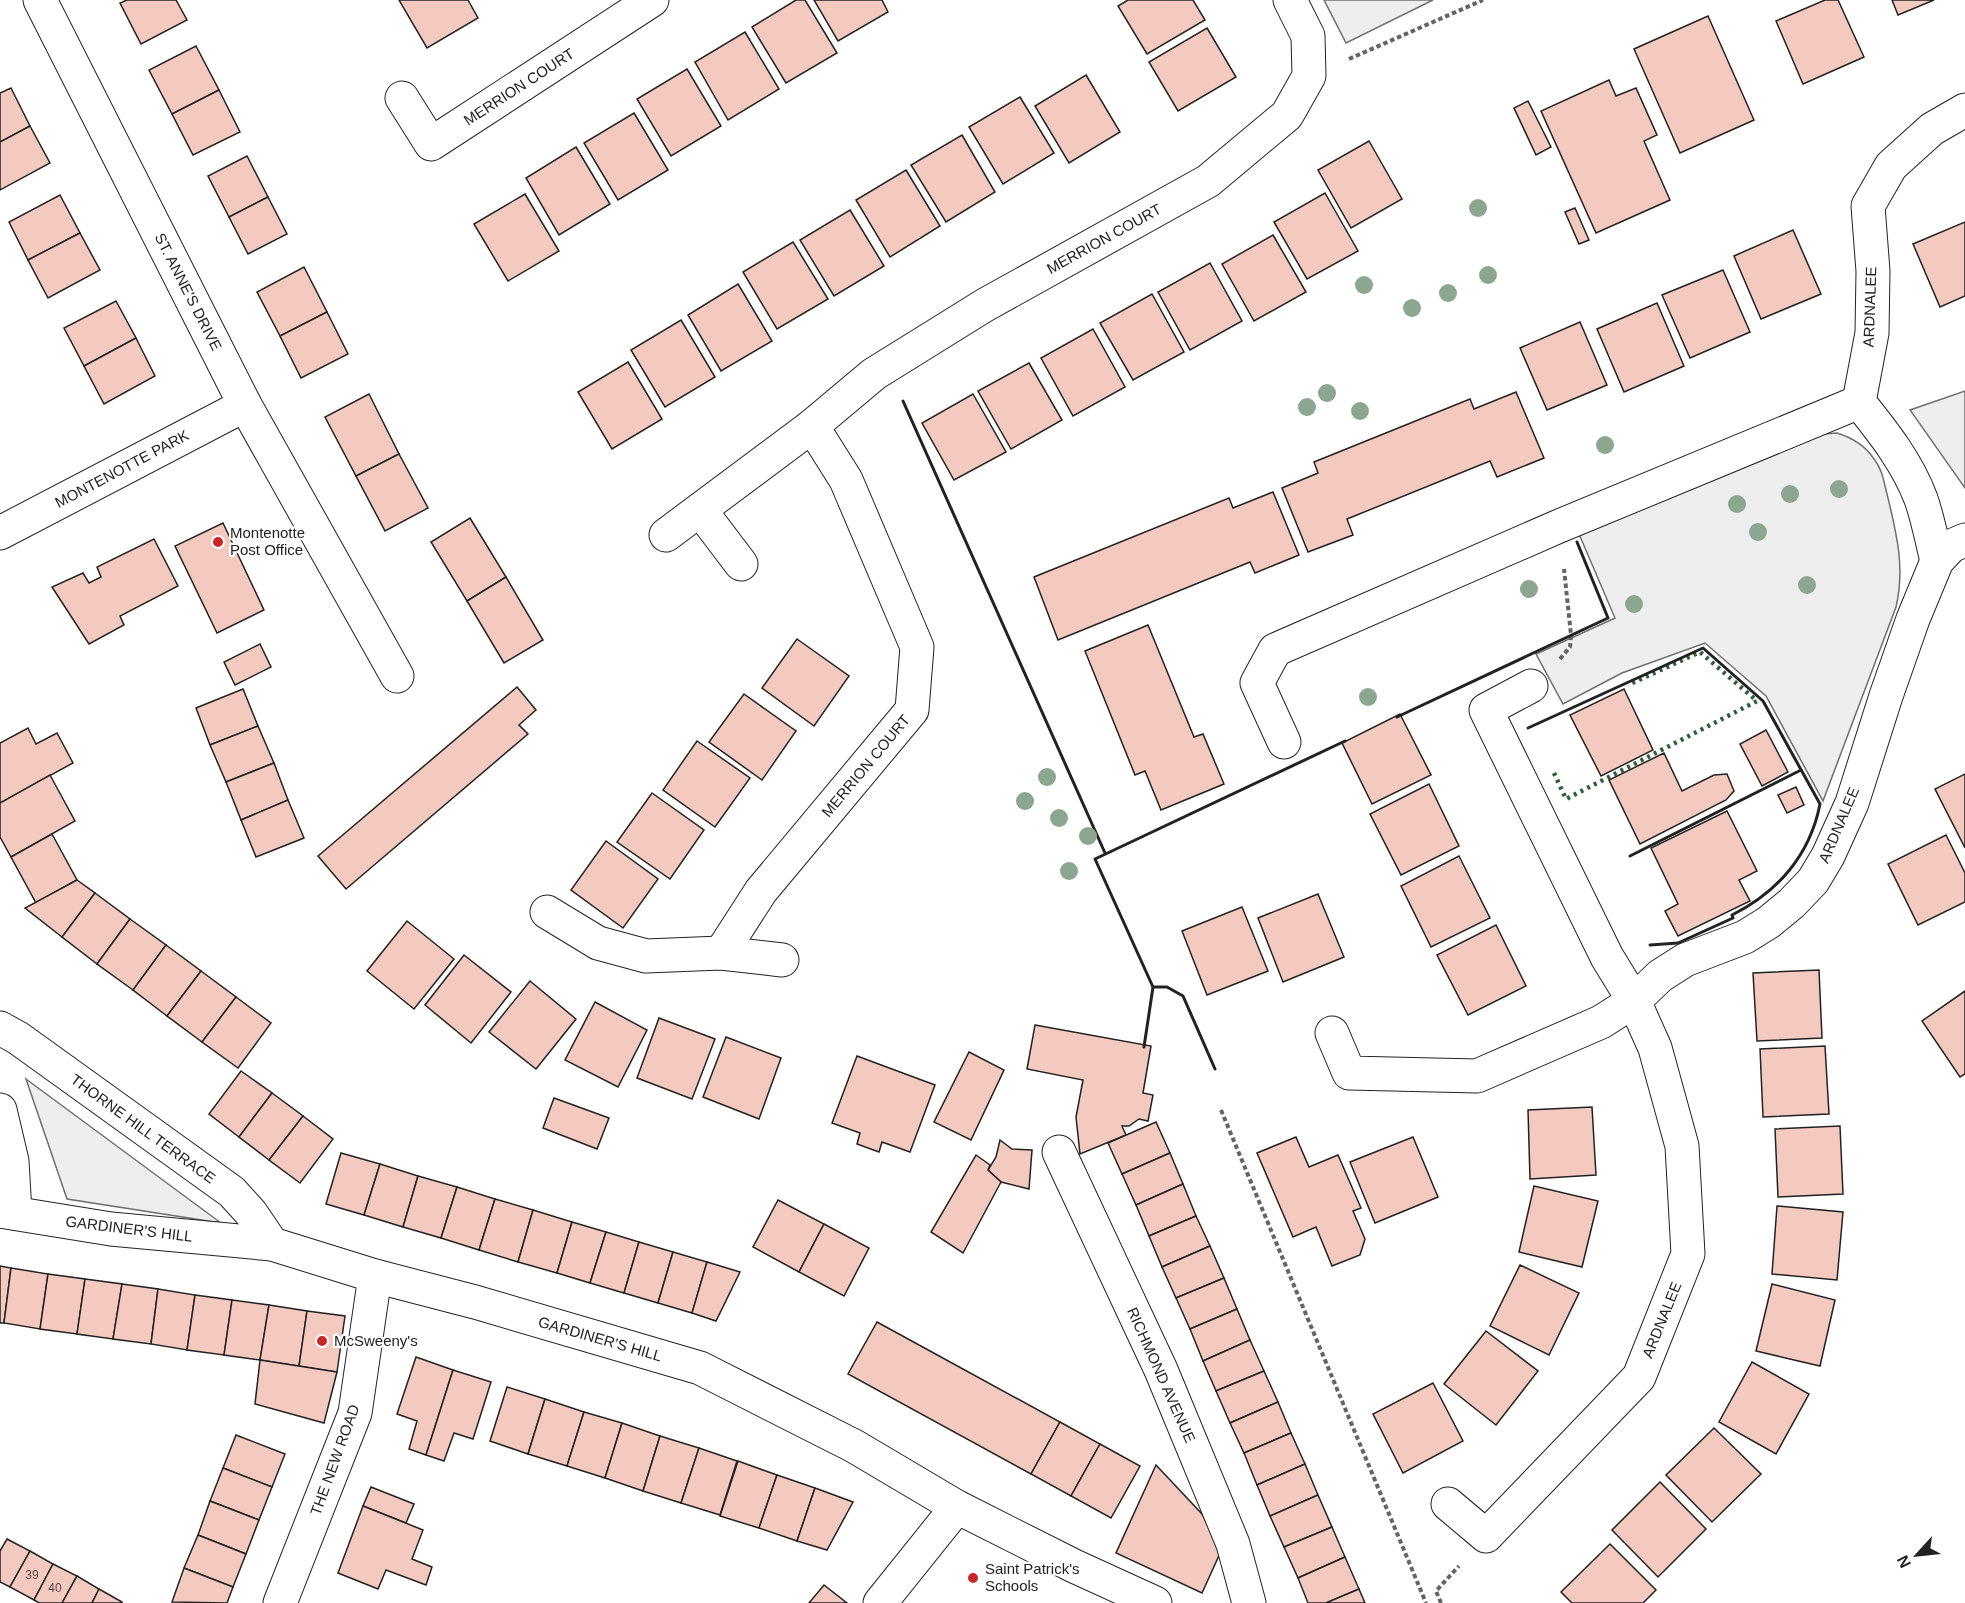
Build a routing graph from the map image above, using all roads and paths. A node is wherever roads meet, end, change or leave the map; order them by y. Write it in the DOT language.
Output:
graph roads {
  1 [pos="40,0"];
  2 [pos="652,0"];
  3 [pos="1290,0"];
  4 [pos="1483,0"];
  5 [pos="1309,76"];
  6 [pos="402,98"];
  7 [pos="1965,110"];
  8 [pos="1859,402"];
  9 [pos="245,405"];
  10 [pos="812,426"];
  11 [pos="700,510"];
  12 [pos="1557,527"];
  13 [pos="0,533"];
  14 [pos="666,535"];
  15 [pos="1965,540"];
  16 [pos="1937,561"];
  17 [pos="741,564"];
  18 [pos="397,676"];
  19 [pos="1531,686"];
  20 [pos="1284,742"];
  21 [pos="547,912"];
  22 [pos="721,953"];
  23 [pos="782,960"];
  24 [pos="1634,1001"];
  25 [pos="0,1028"];
  26 [pos="1332,1033"];
  27 [pos="0,1110"];
  28 [pos="1221,1110"];
  29 [pos="1059,1152"];
  30 [pos="8,1212"];
  31 [pos="272,1244"];
  32 [pos="375,1276"];
  33 [pos="1448,1504"];
  34 [pos="957,1507"];
  35 [pos="280,1603"];
  36 [pos="880,1603"];
  37 [pos="1155,1603"];
  38 [pos="1249,1603"];
  39 [pos="1426,1603"];
  1 -- 9 [label="street, ST. ANNE'S DRIVE"];
  2 -- 6 [label="street, MERRION COURT"];
  3 -- 5 [label="street"];
  4 -- 5 [label="path"];
  5 -- 10 [label="street, MERRION COURT"];
  7 -- 8 [label="street, ARDNALEE"];
  8 -- 12 [label="street"];
  8 -- 16 [label="street"];
  9 -- 13 [label="street, MONTENOTTE PARK"];
  9 -- 18 [label="street, ST. ANNE'S DRIVE"];
  10 -- 11 [label="street, MERRION COURT"];
  10 -- 22 [label="street, MERRION COURT"];
  11 -- 14 [label="street, MERRION COURT"];
  11 -- 17 [label="street"];
  12 -- 19 [label="path"];
  12 -- 20 [label="street"];
  15 -- 16 [label="street, ARDNALEE"];
  16 -- 24 [label="street, ARDNALEE"];
  19 -- 24 [label="street, ARDNALEE"];
  21 -- 22 [label="street"];
  22 -- 23 [label="street"];
  24 -- 26 [label="street, ARDNALEE"];
  24 -- 33 [label="street, ARDNALEE"];
  25 -- 31 [label="street, THORNE HILL TERRACE"];
  27 -- 30 [label="street"];
  28 -- 39 [label="path"];
  29 -- 38 [label="street, RICHMOND AVENUE"];
  30 -- 31 [label="street, GARDINER'S HILL"];
  31 -- 32 [label="street, GARDINER'S HILL"];
  32 -- 34 [label="street, GARDINER'S HILL"];
  32 -- 35 [label="street, THE NEW ROAD"];
  34 -- 36 [label="street"];
  34 -- 37 [label="street, GARDINER'S HILL"];
}
